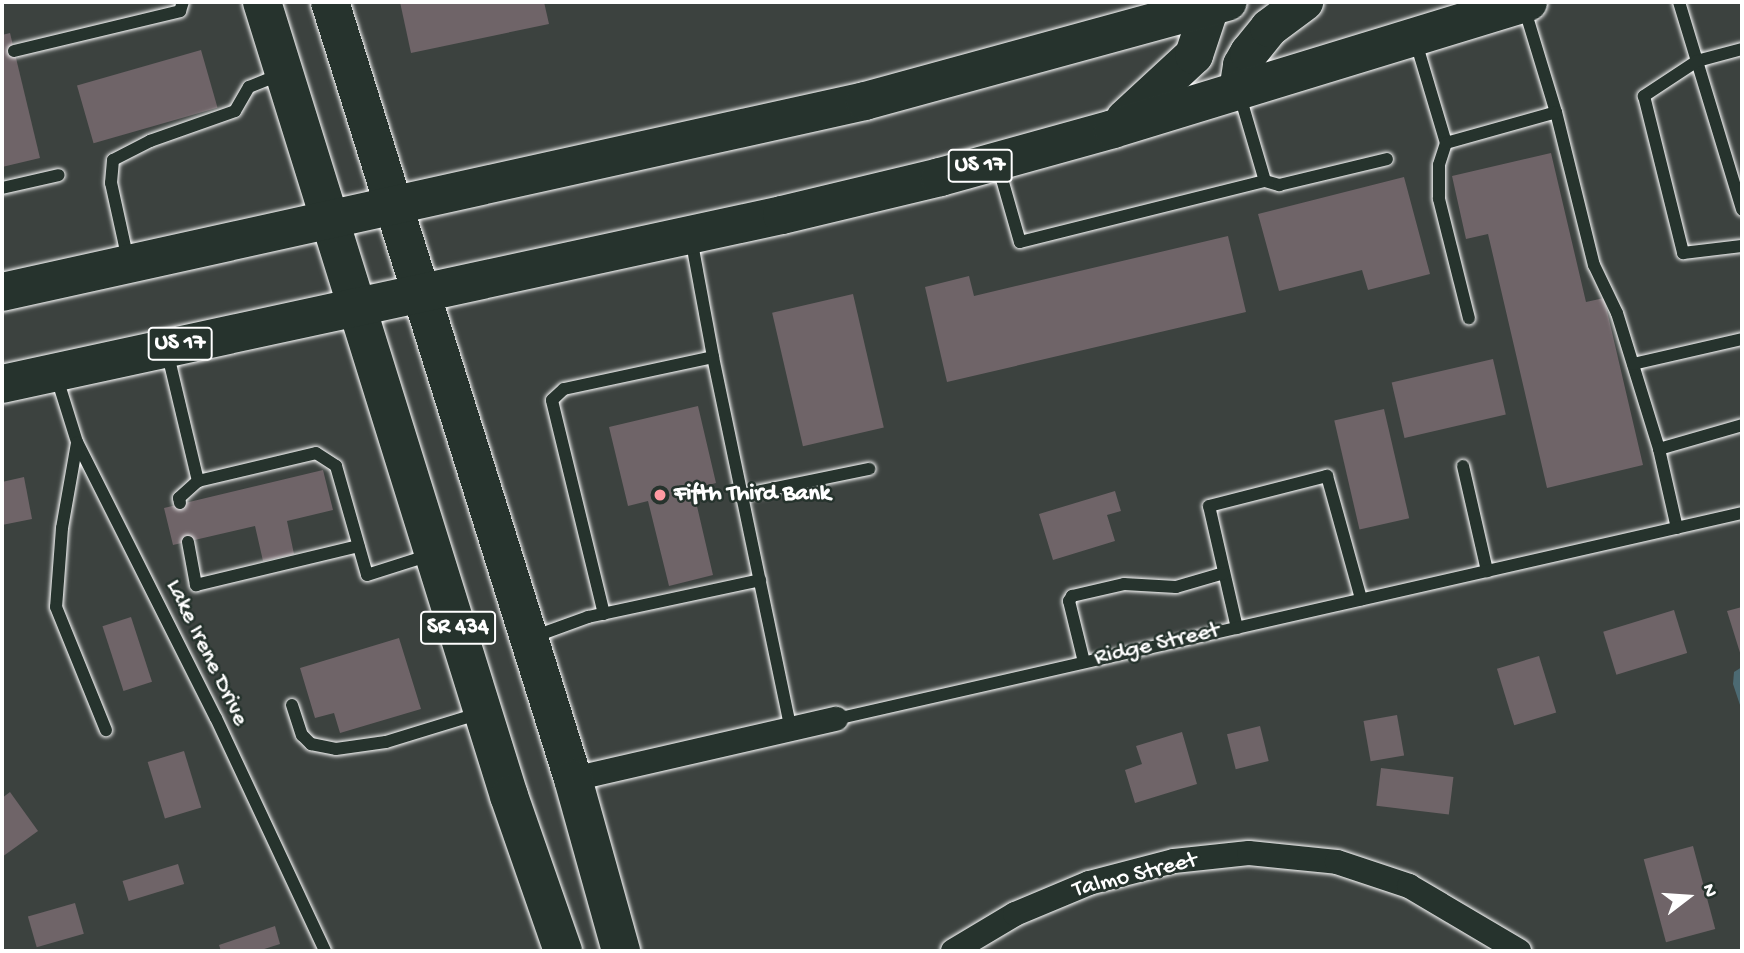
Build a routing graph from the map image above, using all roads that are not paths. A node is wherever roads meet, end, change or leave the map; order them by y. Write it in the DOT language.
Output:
graph roads {
  1 [pos="183,2"];
  2 [pos="262,2"];
  3 [pos="330,2"];
  4 [pos="1304,2"];
  5 [pos="1679,2"];
  6 [pos="1526,3"];
  7 [pos="1219,5"];
  8 [pos="1414,37"];
  9 [pos="1742,48"];
  10 [pos="14,51"];
  11 [pos="1697,61"];
  12 [pos="284,72"];
  13 [pos="1238,91"];
  14 [pos="1556,112"];
  15 [pos="1113,129"];
  16 [pos="1446,143"];
  17 [pos="1387,159"];
  18 [pos="996,161"];
  19 [pos="59,175"];
  20 [pos="1265,181"];
  21 [pos="2,188"];
  22 [pos="395,205"];
  23 [pos="1742,211"];
  24 [pos="331,219"];
  25 [pos="691,234"];
  26 [pos="1742,246"];
  27 [pos="129,264"];
  28 [pos="422,290"];
  29 [pos="2,292"];
  30 [pos="359,303"];
  31 [pos="1469,318"];
  32 [pos="1742,339"];
  33 [pos="167,347"];
  34 [pos="713,357"];
  35 [pos="1633,364"];
  36 [pos="55,372"];
  37 [pos="2,384"];
  38 [pos="1742,425"];
  39 [pos="77,442"];
  40 [pos="1659,449"];
  41 [pos="1464,466"];
  42 [pos="869,469"];
  43 [pos="198,481"];
  44 [pos="742,495"];
  45 [pos="180,503"];
  46 [pos="1742,513"];
  47 [pos="1677,528"];
  48 [pos="188,542"];
  49 [pos="358,546"];
  50 [pos="435,553"];
  51 [pos="1487,571"];
  52 [pos="1224,573"];
  53 [pos="760,580"];
  54 [pos="1361,599"];
  55 [pos="604,614"];
  56 [pos="1237,628"];
  57 [pos="530,638"];
  58 [pos="1084,662"];
  59 [pos="292,705"];
  60 [pos="484,712"];
  61 [pos="836,719"];
  62 [pos="790,729"];
  63 [pos="106,730"];
  64 [pos="573,779"];
  65 [pos="325,951"];
  66 [pos="564,951"];
  67 [pos="621,951"];
  68 [pos="953,951"];
  69 [pos="1519,951"];
  1 -- 10 [label="lane"];
  2 -- 12 [label="main road, SR 434"];
  3 -- 22 [label="main road, SR 434"];
  4 -- 13 [label="main road"];
  5 -- 11 [label="lane"];
  6 -- 8 [label="main road, US 17"];
  6 -- 14 [label="lane"];
  7 -- 15 [label="main road"];
  7 -- 22 [label="main road"];
  8 -- 13 [label="main road, US 17"];
  8 -- 16 [label="lane"];
  9 -- 11 [label="lane"];
  11 -- 23 [label="lane"];
  11 -- 26 [label="lane"];
  12 -- 24 [label="main road, SR 434"];
  12 -- 27 [label="lane"];
  13 -- 15 [label="main road, US 17"];
  13 -- 20 [label="lane"];
  14 -- 16 [label="lane"];
  14 -- 35 [label="lane"];
  15 -- 18 [label="main road, US 17"];
  16 -- 31 [label="lane"];
  17 -- 20 [label="lane"];
  18 -- 20 [label="lane"];
  18 -- 25 [label="main road, US 17"];
  19 -- 21 [label="lane"];
  22 -- 24 [label="main road"];
  22 -- 28 [label="main road, SR 434"];
  24 -- 27 [label="main road"];
  24 -- 30 [label="main road, SR 434"];
  25 -- 28 [label="main road, US 17"];
  25 -- 34 [label="lane"];
  27 -- 29 [label="main road"];
  28 -- 30 [label="main road, US 17"];
  28 -- 57 [label="main road, SR 434"];
  30 -- 33 [label="main road, US 17"];
  30 -- 50 [label="main road, SR 434"];
  32 -- 35 [label="lane"];
  33 -- 36 [label="main road, US 17"];
  33 -- 43 [label="lane"];
  34 -- 44 [label="lane"];
  34 -- 55 [label="lane"];
  35 -- 40 [label="lane"];
  36 -- 37 [label="main road, US 17"];
  36 -- 39 [label="lane, Lake Irene Drive"];
  38 -- 40 [label="lane"];
  39 -- 63 [label="lane"];
  39 -- 65 [label="lane, Lake Irene Drive"];
  40 -- 47 [label="lane"];
  41 -- 51 [label="lane"];
  42 -- 44 [label="lane"];
  43 -- 45 [label="lane"];
  43 -- 49 [label="lane"];
  44 -- 53 [label="lane"];
  46 -- 47 [label="lane, Ridge Street"];
  47 -- 51 [label="lane, Ridge Street"];
  48 -- 49 [label="lane"];
  49 -- 50 [label="lane"];
  50 -- 60 [label="main road, SR 434"];
  51 -- 54 [label="lane, Ridge Street"];
  52 -- 54 [label="lane"];
  52 -- 56 [label="lane"];
  52 -- 58 [label="lane"];
  53 -- 55 [label="lane"];
  53 -- 62 [label="lane"];
  54 -- 56 [label="lane, Ridge Street"];
  55 -- 57 [label="lane"];
  56 -- 58 [label="lane, Ridge Street"];
  57 -- 64 [label="main road, SR 434"];
  58 -- 61 [label="lane, Ridge Street"];
  59 -- 60 [label="lane"];
  60 -- 66 [label="main road, SR 434"];
  61 -- 62 [label="street, Ridge Street"];
  62 -- 64 [label="street, Ridge Street"];
  64 -- 67 [label="main road, SR 434"];
  68 -- 69 [label="street, Talmo Street"];
}
